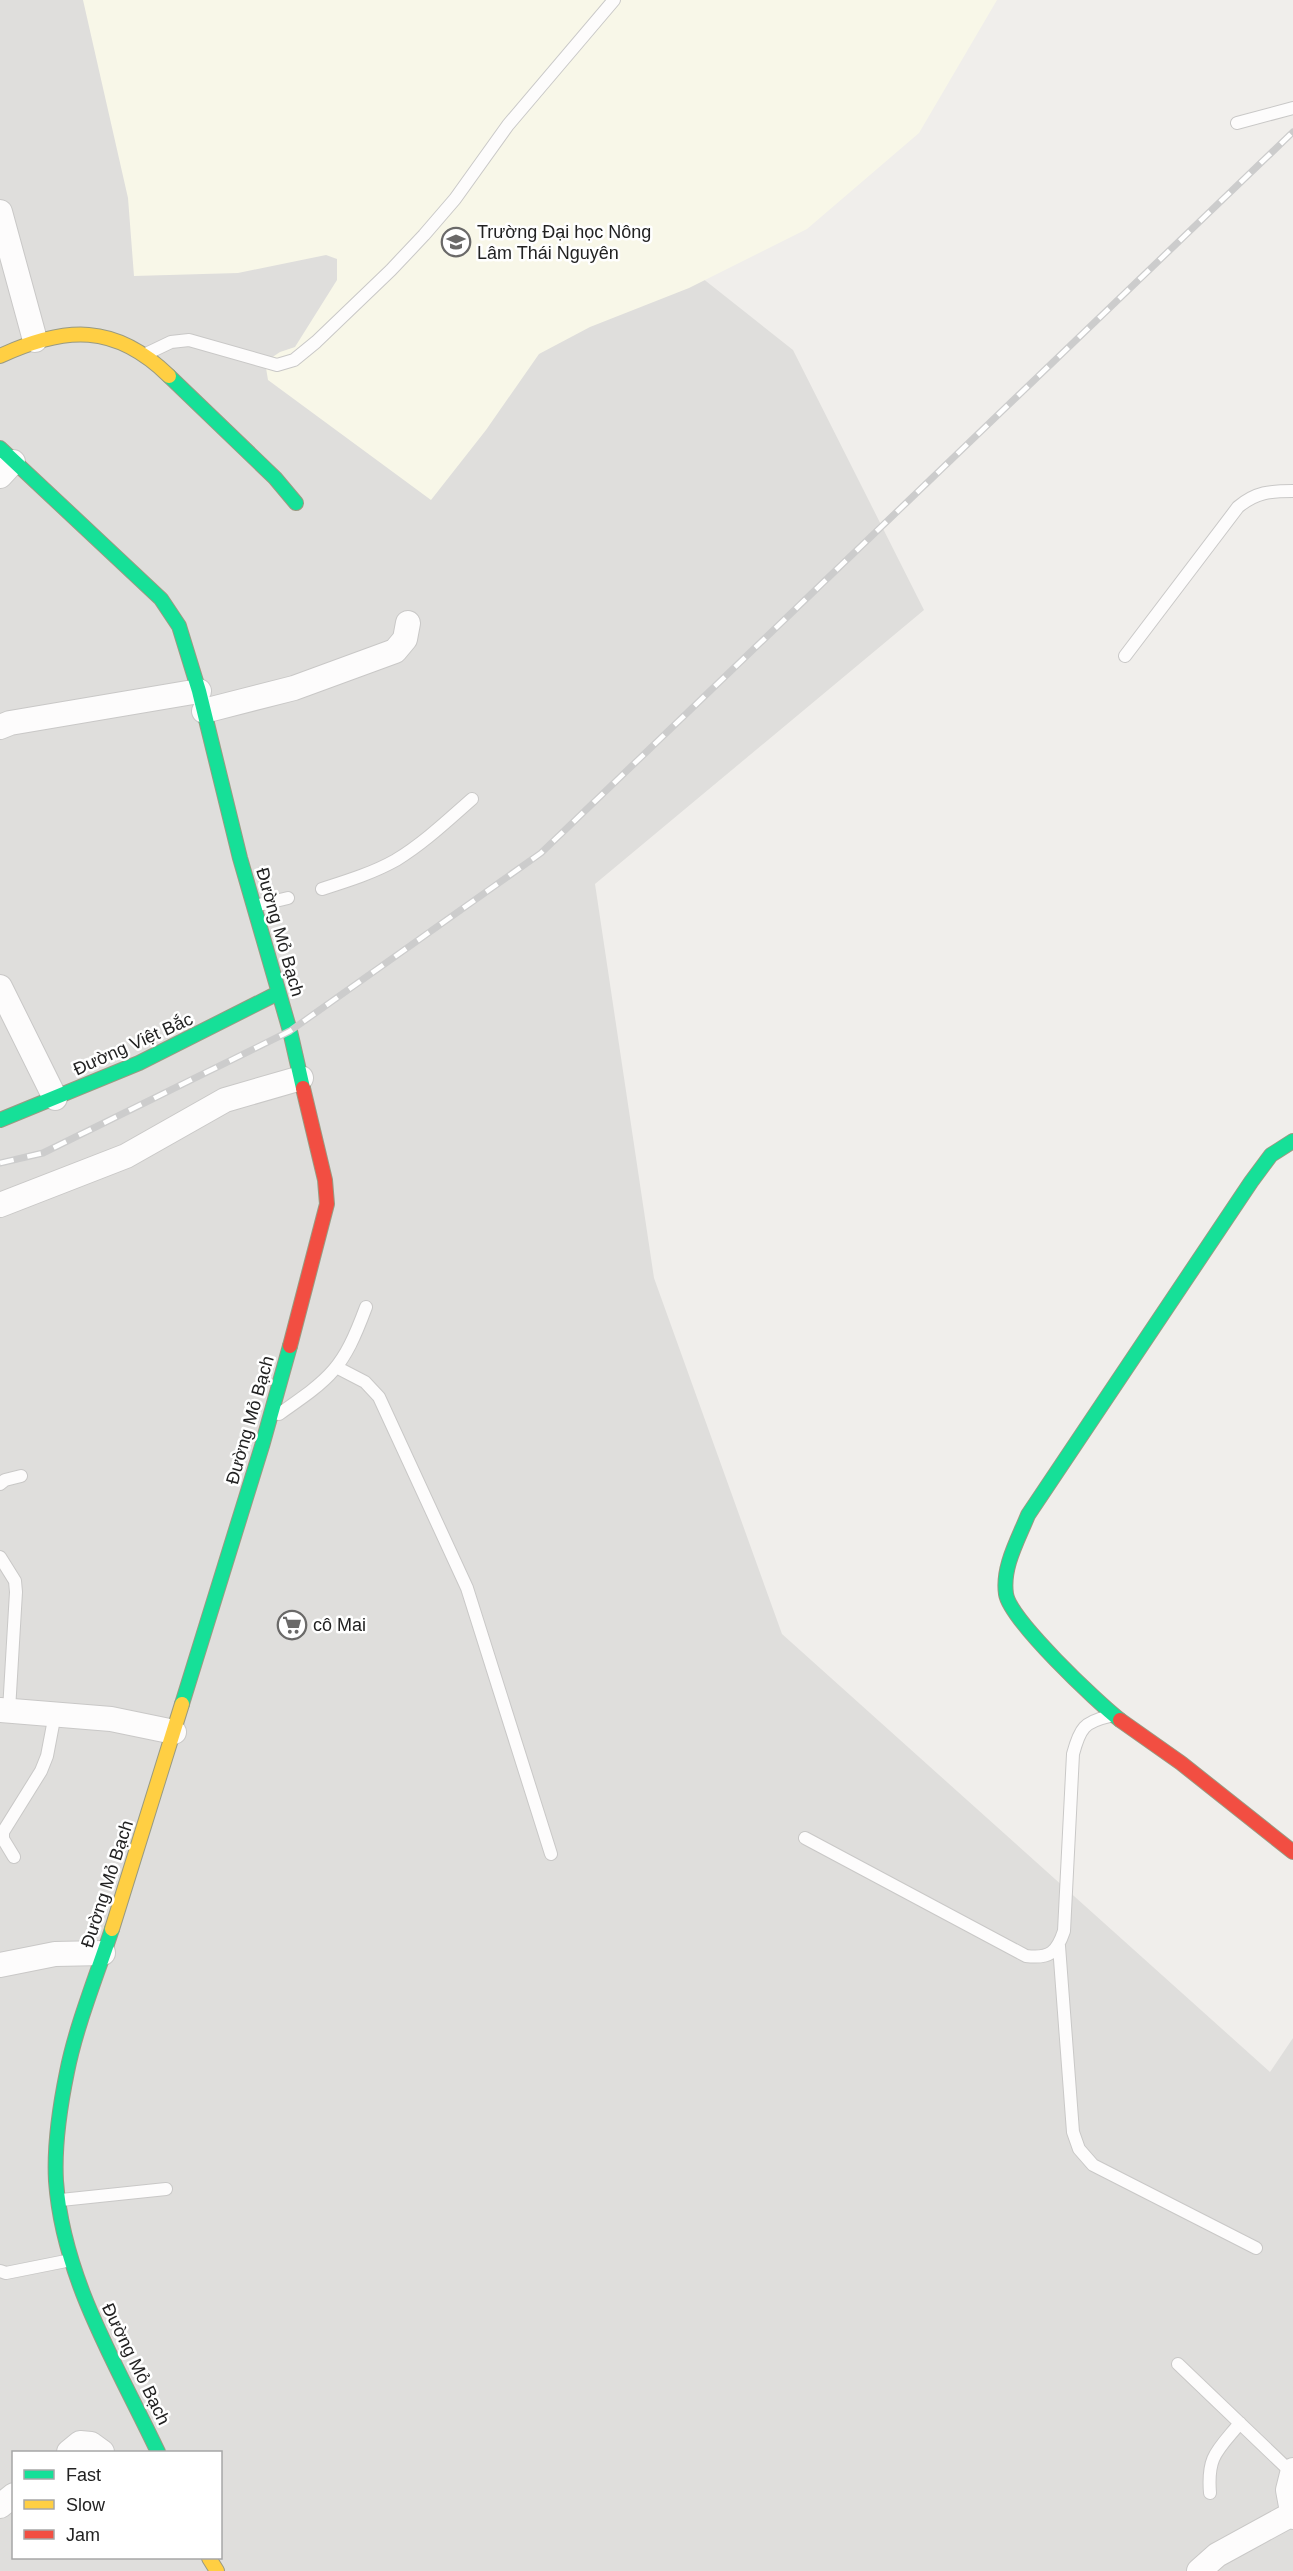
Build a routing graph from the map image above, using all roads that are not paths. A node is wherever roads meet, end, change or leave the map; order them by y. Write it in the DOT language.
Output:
graph roads {
  1 [pos="614,0"];
  2 [pos="1293,108"];
  3 [pos="1237,123"];
  4 [pos="0,212"];
  5 [pos="35,340"];
  6 [pos="144,355"];
  7 [pos="0,356"];
  8 [pos="4,462"];
  9 [pos="1293,491"];
  10 [pos="296,503"];
  11 [pos="408,623"];
  12 [pos="1125,656"];
  13 [pos="201,701"];
  14 [pos="0,728"];
  15 [pos="472,799"];
  16 [pos="322,889"];
  17 [pos="288,898"];
  18 [pos="254,907"];
  19 [pos="0,987"];
  20 [pos="278,993"];
  21 [pos="301,1078"];
  22 [pos="55,1098"];
  23 [pos="0,1119"];
  24 [pos="1293,1141"];
  25 [pos="0,1205"];
  26 [pos="366,1307"];
  27 [pos="338,1368"];
  28 [pos="269,1420"];
  29 [pos="21,1476"];
  30 [pos="0,1484"];
  31 [pos="0,1557"];
  32 [pos="5,1710"];
  33 [pos="55,1714"];
  34 [pos="1114,1715"];
  35 [pos="174,1732"];
  36 [pos="805,1838"];
  37 [pos="1293,1852"];
  38 [pos="550,1854"];
  39 [pos="14,1857"];
  40 [pos="1059,1946"];
  41 [pos="104,1953"];
  42 [pos="0,1965"];
  43 [pos="166,2189"];
  44 [pos="59,2200"];
  45 [pos="1256,2248"];
  46 [pos="73,2260"];
  47 [pos="0,2271"];
  48 [pos="1178,2364"];
  49 [pos="1240,2423"];
  50 [pos="70,2451"];
  51 [pos="101,2451"];
  52 [pos="158,2451"];
  53 [pos="1293,2472"];
  54 [pos="1210,2493"];
  55 [pos="12,2497"];
  56 [pos="0,2506"];
  57 [pos="1293,2516"];
  58 [pos="1198,2571"];
  1 -- 6 [label="lane"];
  2 -- 3 [label="lane"];
  4 -- 5 [label="street"];
  5 -- 6 [label="street"];
  5 -- 7 [label="street"];
  6 -- 10 [label="street"];
  8 -- 13 [label="street, Đường Mỏ Bạch"];
  9 -- 12 [label="lane"];
  11 -- 13 [label="street"];
  13 -- 14 [label="street"];
  13 -- 18 [label="street, Đường Mỏ Bạch"];
  15 -- 16 [label="lane"];
  17 -- 18 [label="lane"];
  18 -- 20 [label="street, Đường Mỏ Bạch"];
  19 -- 22 [label="street"];
  20 -- 21 [label="street, Đường Mỏ Bạch"];
  20 -- 22 [label="street, Đường Việt Bắc"];
  21 -- 25 [label="street"];
  21 -- 28 [label="street, Đường Mỏ Bạch"];
  22 -- 23 [label="street, Đường Việt Bắc"];
  24 -- 34 [label="street"];
  26 -- 27 [label="lane"];
  27 -- 28 [label="lane"];
  27 -- 38 [label="lane"];
  28 -- 35 [label="street, Đường Mỏ Bạch"];
  29 -- 30 [label="lane"];
  31 -- 32 [label="lane"];
  32 -- 33 [label="street"];
  33 -- 35 [label="street"];
  33 -- 39 [label="lane"];
  34 -- 37 [label="street"];
  34 -- 40 [label="lane"];
  35 -- 41 [label="street, Đường Mỏ Bạch"];
  36 -- 40 [label="lane"];
  40 -- 45 [label="lane"];
  41 -- 42 [label="street"];
  41 -- 44 [label="street, Đường Mỏ Bạch"];
  43 -- 44 [label="lane"];
  44 -- 46 [label="street, Đường Mỏ Bạch"];
  46 -- 47 [label="lane"];
  46 -- 52 [label="street, Đường Mỏ Bạch"];
  48 -- 49 [label="lane"];
  49 -- 53 [label="lane"];
  49 -- 54 [label="lane"];
  50 -- 51 [label="street"];
  53 -- 57 [label="street"];
  55 -- 56 [label="street"];
  57 -- 58 [label="street"];
}
